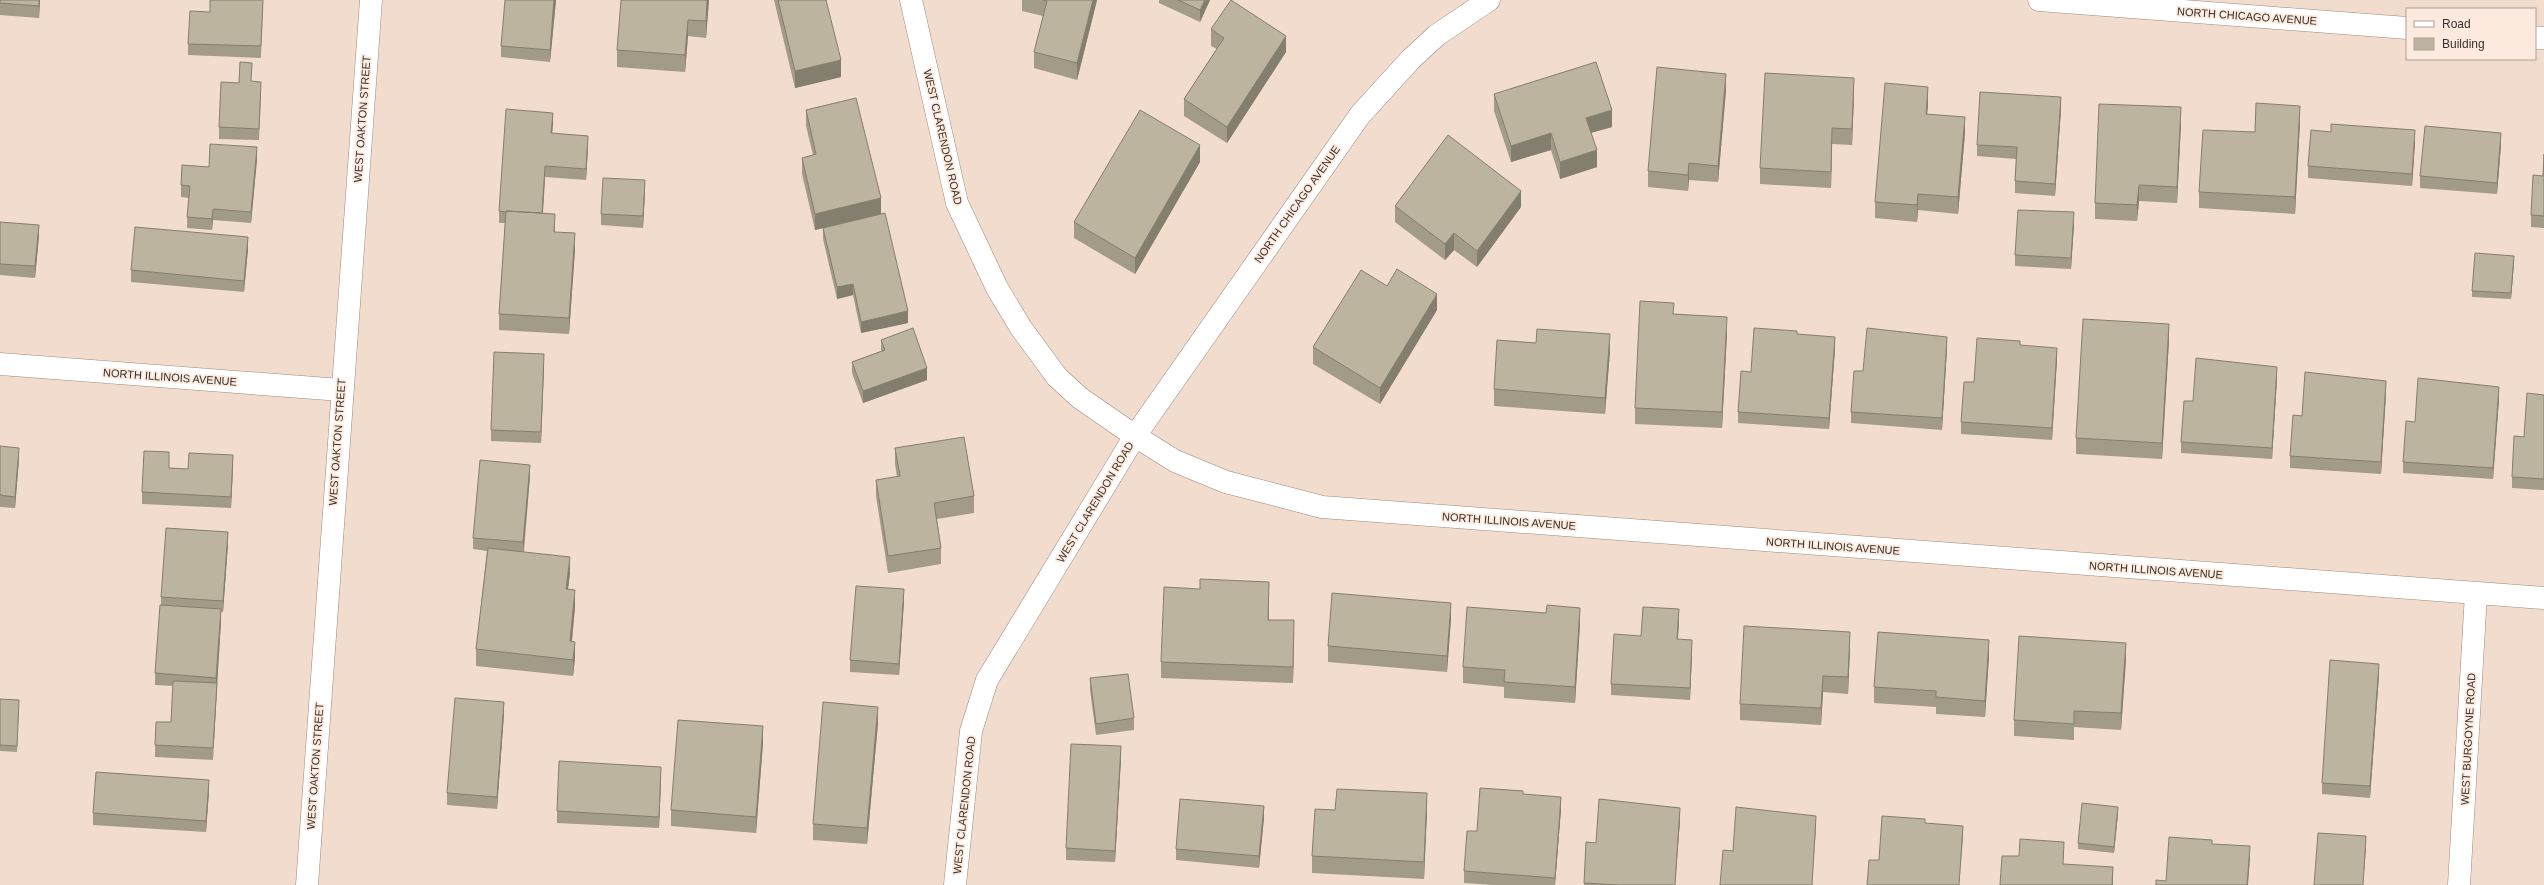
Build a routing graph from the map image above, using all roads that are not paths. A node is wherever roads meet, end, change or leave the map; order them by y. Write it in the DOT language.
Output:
graph roads {
  1 [pos="371,0"];
  2 [pos="911,0"];
  3 [pos="1489,0"];
  4 [pos="2039,0"];
  5 [pos="2406,28"];
  6 [pos="0,364"];
  7 [pos="341,390"];
  8 [pos="1135,436"];
  9 [pos="2476,594"];
  10 [pos="2544,598"];
  11 [pos="307,885"];
  12 [pos="955,885"];
  13 [pos="2459,885"];
  1 -- 7 [label="street, WEST OAKTON STREET"];
  2 -- 8 [label="street, WEST CLARENDON ROAD"];
  3 -- 8 [label="street, NORTH CHICAGO AVENUE"];
  4 -- 5 [label="street, NORTH CHICAGO AVENUE"];
  6 -- 7 [label="street, NORTH ILLINOIS AVENUE"];
  7 -- 11 [label="street, WEST OAKTON STREET"];
  8 -- 9 [label="street, NORTH ILLINOIS AVENUE"];
  8 -- 12 [label="street, WEST CLARENDON ROAD"];
  9 -- 10 [label="street, NORTH ILLINOIS AVENUE"];
  9 -- 13 [label="street, WEST BURGOYNE ROAD"];
}
